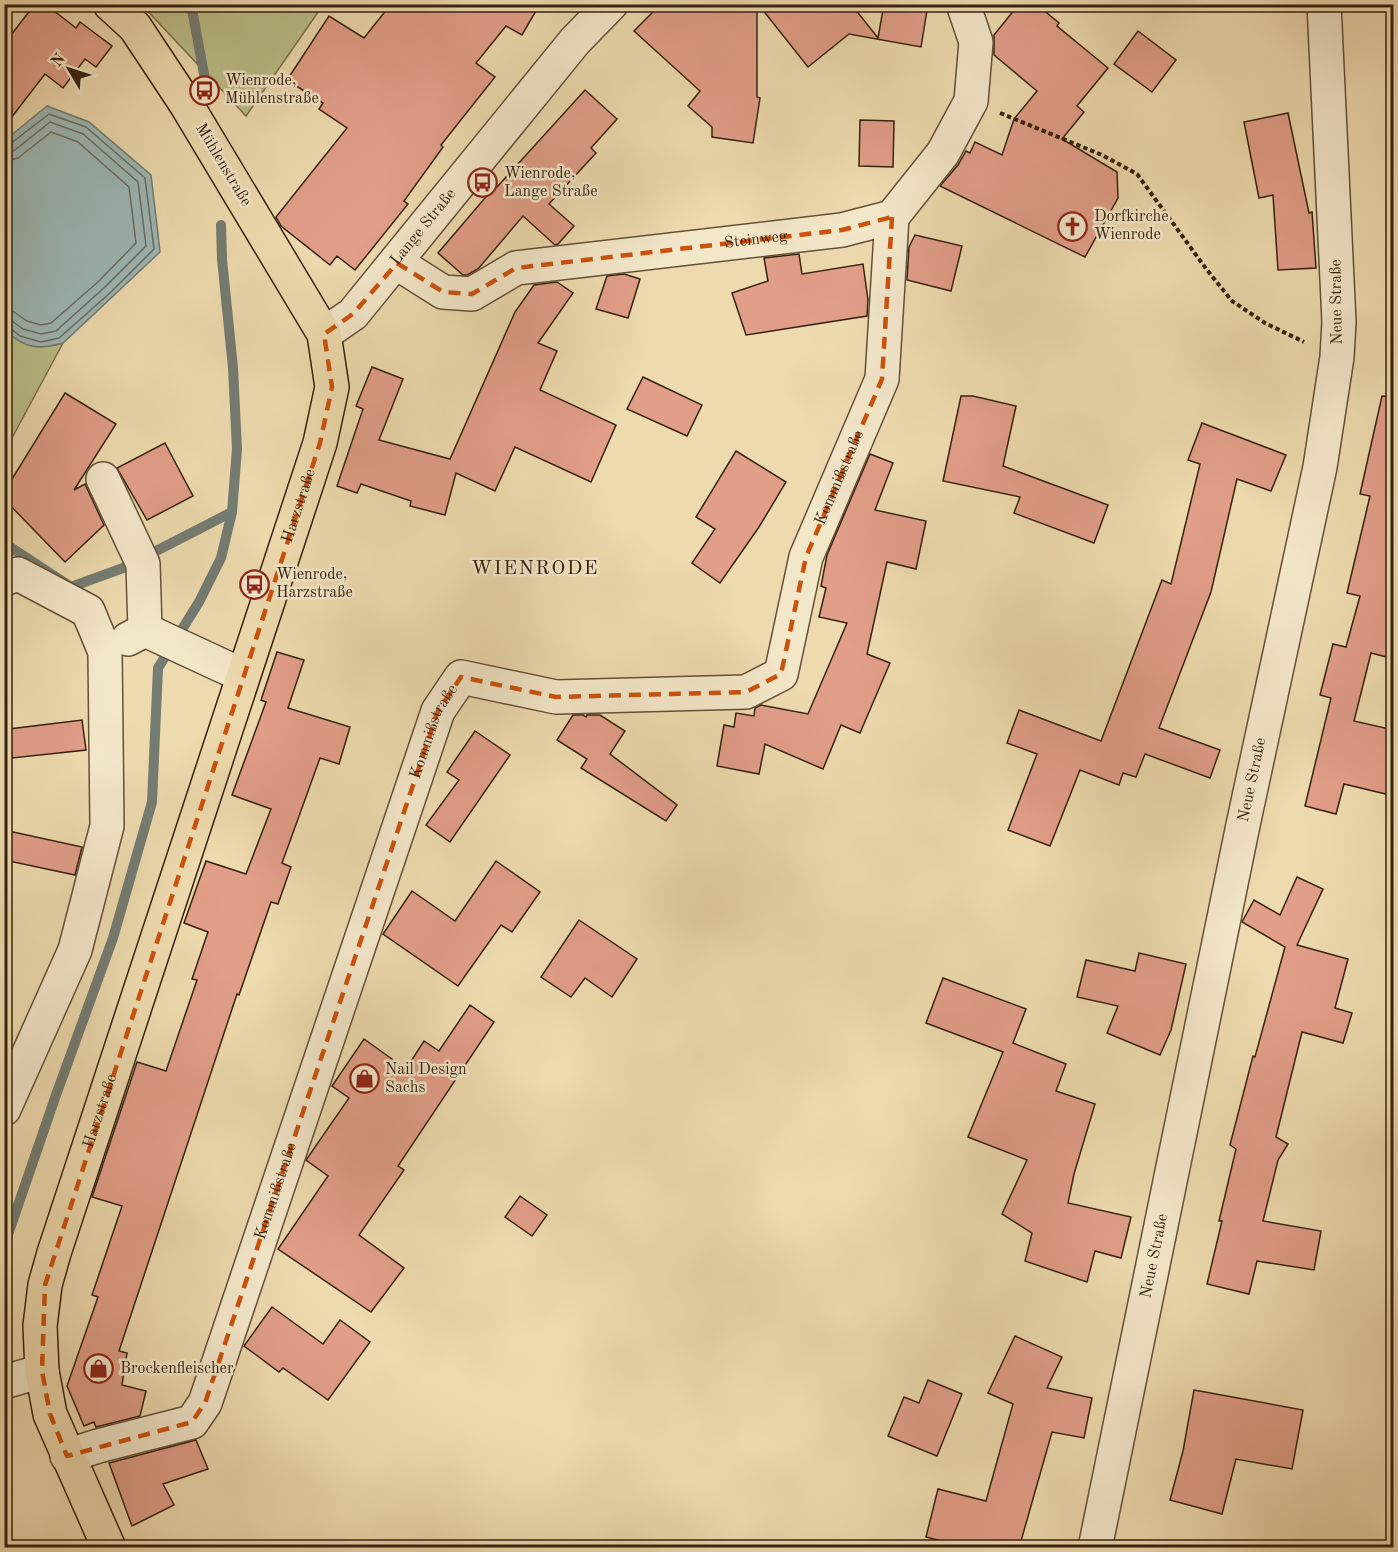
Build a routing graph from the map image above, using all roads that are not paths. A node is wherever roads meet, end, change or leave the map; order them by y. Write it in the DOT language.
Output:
graph roads {
  1 [pos="110,4"];
  2 [pos="611,4"];
  3 [pos="963,4"];
  4 [pos="1324,4"];
  5 [pos="892,218"];
  6 [pos="397,263"];
  7 [pos="324,333"];
  8 [pos="104,479"];
  9 [pos="4,579"];
  10 [pos="151,632"];
  11 [pos="105,652"];
  12 [pos="242,675"];
  13 [pos="4,1109"];
  14 [pos="42,1371"];
  15 [pos="4,1382"];
  16 [pos="67,1456"];
  17 [pos="109,1548"];
  18 [pos="1095,1548"];
  1 -- 7 [label="main road, Mühlenstraße"];
  2 -- 6 [label="street, Lange Straße"];
  3 -- 5 [label="street"];
  4 -- 18 [label="street, Neue Straße"];
  5 -- 6 [label="street, Steinweg"];
  5 -- 16 [label="street, Kommißstraße"];
  6 -- 7 [label="street, Lange Straße"];
  7 -- 12 [label="main road, Harzstraße"];
  8 -- 10 [label="street"];
  9 -- 11 [label="street"];
  10 -- 11 [label="street"];
  10 -- 12 [label="street"];
  11 -- 13 [label="street"];
  12 -- 14 [label="main road, Harzstraße"];
  14 -- 15 [label="street"];
  14 -- 16 [label="main road, Harzstraße"];
  16 -- 17 [label="main road, Harzstraße"];
}
